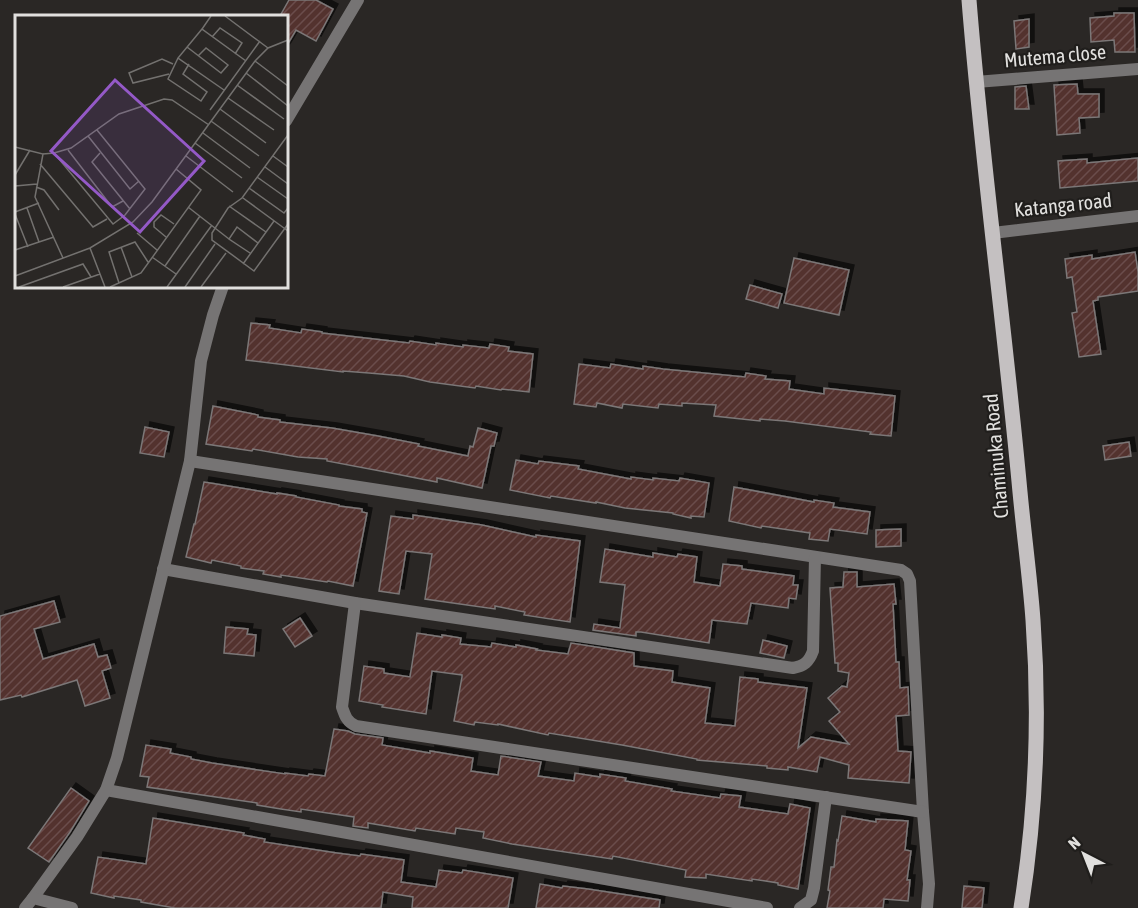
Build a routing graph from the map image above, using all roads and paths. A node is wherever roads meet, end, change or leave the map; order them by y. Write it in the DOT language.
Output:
graph roads {
  1 [pos="358,0"];
  2 [pos="969,0"];
  3 [pos="1138,69"];
  4 [pos="976,82"];
  5 [pos="288,118"];
  6 [pos="1138,216"];
  7 [pos="993,233"];
  8 [pos="222,288"];
  9 [pos="190,461"];
  10 [pos="815,557"];
  11 [pos="163,569"];
  12 [pos="356,603"];
  13 [pos="106,790"];
  14 [pos="826,797"];
  15 [pos="922,812"];
  16 [pos="29,903"];
  17 [pos="72,908"];
  18 [pos="767,908"];
  19 [pos="800,908"];
  20 [pos="927,908"];
  21 [pos="1021,908"];
  1 -- 5 [label="street"];
  2 -- 4 [label="main road, Chaminuka Road"];
  3 -- 4 [label="street, Mutema close"];
  4 -- 7 [label="main road, Chaminuka Road"];
  6 -- 7 [label="street, Katanga road"];
  7 -- 21 [label="main road, Chaminuka Road"];
  8 -- 9 [label="street"];
  9 -- 10 [label="street"];
  9 -- 11 [label="street"];
  10 -- 12 [label="street"];
  10 -- 15 [label="street"];
  11 -- 12 [label="street"];
  11 -- 13 [label="street"];
  12 -- 14 [label="street"];
  13 -- 16 [label="street"];
  13 -- 18 [label="street"];
  14 -- 15 [label="street"];
  14 -- 19 [label="street"];
  15 -- 20 [label="street"];
  16 -- 17 [label="street"];
}
